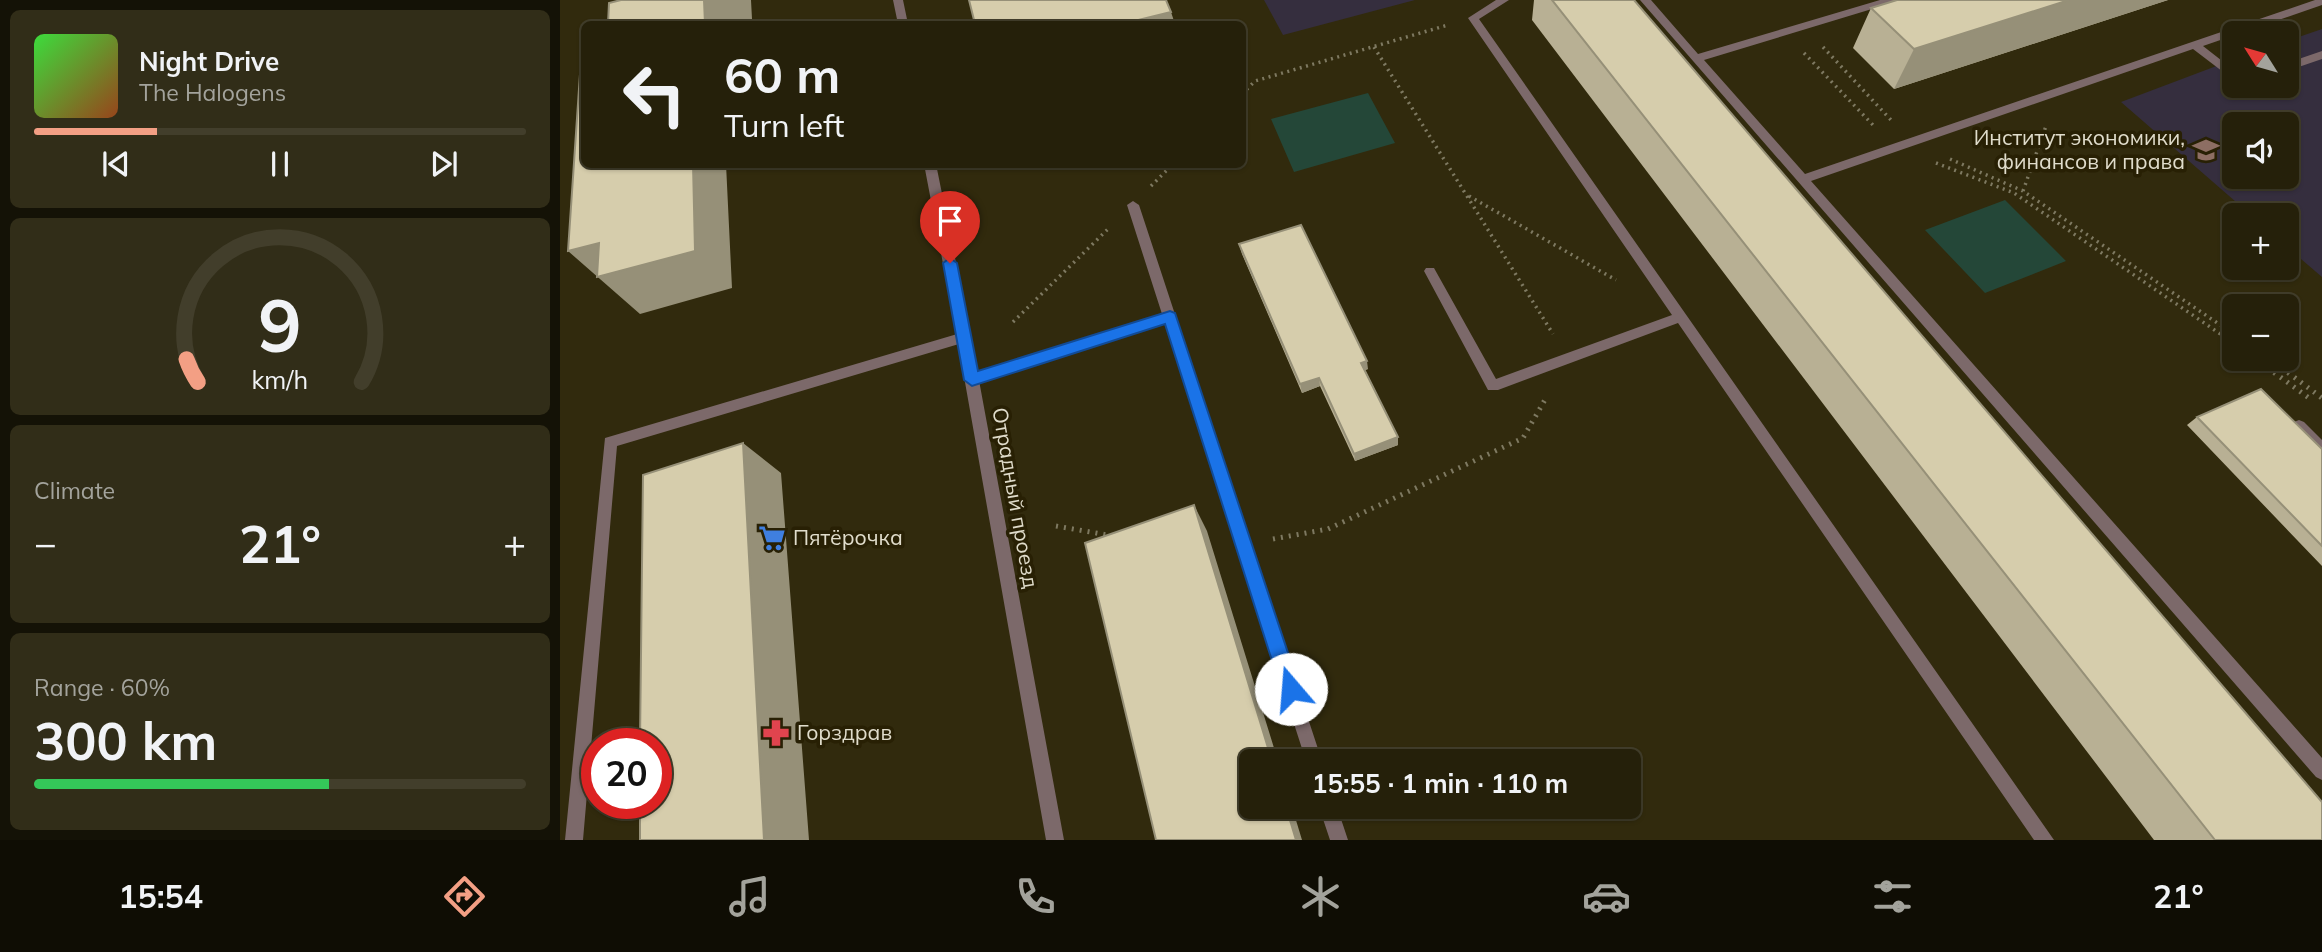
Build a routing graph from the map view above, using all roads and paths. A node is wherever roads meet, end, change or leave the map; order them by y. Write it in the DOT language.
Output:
graph roads {
  1 [pos="898,0"];
  2 [pos="1504,0"];
  3 [pos="1645,0"];
  4 [pos="1891,0"];
  5 [pos="2322,1"];
  6 [pos="1473,18"];
  7 [pos="902,21"];
  8 [pos="1803,26"];
  9 [pos="1784,32"];
  10 [pos="2195,45"];
  11 [pos="1374,47"];
  12 [pos="2322,55"];
  13 [pos="1697,58"];
  14 [pos="2300,63"];
  15 [pos="2222,67"];
  16 [pos="1246,90"];
  17 [pos="2057,92"];
  18 [pos="1912,142"];
  19 [pos="1895,148"];
  20 [pos="931,168"];
  21 [pos="1169,168"];
  22 [pos="1805,179"];
  23 [pos="2023,191"];
  24 [pos="1466,195"];
  25 [pos="1133,205"];
  26 [pos="1430,271"];
  27 [pos="1621,283"];
  28 [pos="1170,317"];
  29 [pos="1681,317"];
  30 [pos="1013,322"];
  31 [pos="2222,326"];
  32 [pos="2222,335"];
  33 [pos="964,337"];
  34 [pos="1569,358"];
  35 [pos="2272,371"];
  36 [pos="2286,371"];
  37 [pos="972,380"];
  38 [pos="2322,398"];
  39 [pos="2312,401"];
  40 [pos="2299,426"];
  41 [pos="2322,449"];
  42 [pos="1056,526"];
  43 [pos="1121,537"];
  44 [pos="1244,545"];
  45 [pos="1310,749"];
  46 [pos="2322,771"];
  47 [pos="1332,819"];
  48 [pos="574,840"];
  49 [pos="1055,840"];
  50 [pos="1339,840"];
  51 [pos="2045,840"];
  1 -- 7 [label="street"];
  2 -- 6 [label="street"];
  3 -- 13 [label="street"];
  4 -- 8 [label="street"];
  5 -- 10 [label="street"];
  6 -- 11 [label="path"];
  6 -- 29 [label="street"];
  8 -- 9 [label="street"];
  8 -- 18 [label="path"];
  9 -- 13 [label="street"];
  9 -- 19 [label="path"];
  10 -- 15 [label="street"];
  10 -- 17 [label="street"];
  11 -- 16 [label="path"];
  11 -- 24 [label="path"];
  12 -- 14 [label="street"];
  13 -- 22 [label="street"];
  17 -- 18 [label="street"];
  17 -- 23 [label="path"];
  18 -- 19 [label="street"];
  18 -- 23 [label="path"];
  19 -- 22 [label="street"];
  19 -- 32 [label="path"];
  20 -- 33 [label="street, Отрадный проезд"];
  21 -- 25 [label="path"];
  22 -- 46 [label="street"];
  23 -- 31 [label="path"];
  24 -- 27 [label="path"];
  24 -- 34 [label="path"];
  25 -- 28 [label="street"];
  25 -- 30 [label="path"];
  26 -- 34 [label="street"];
  28 -- 37 [label="street"];
  28 -- 44 [label="street"];
  29 -- 34 [label="street"];
  29 -- 51 [label="street"];
  33 -- 37 [label="street, Отрадный проезд"];
  33 -- 48 [label="street"];
  34 -- 44 [label="path"];
  35 -- 39 [label="path"];
  36 -- 38 [label="path"];
  37 -- 49 [label="street, Отрадный проезд"];
  40 -- 41 [label="street"];
  42 -- 43 [label="path"];
  44 -- 45 [label="street"];
  47 -- 50 [label="street"];
}
